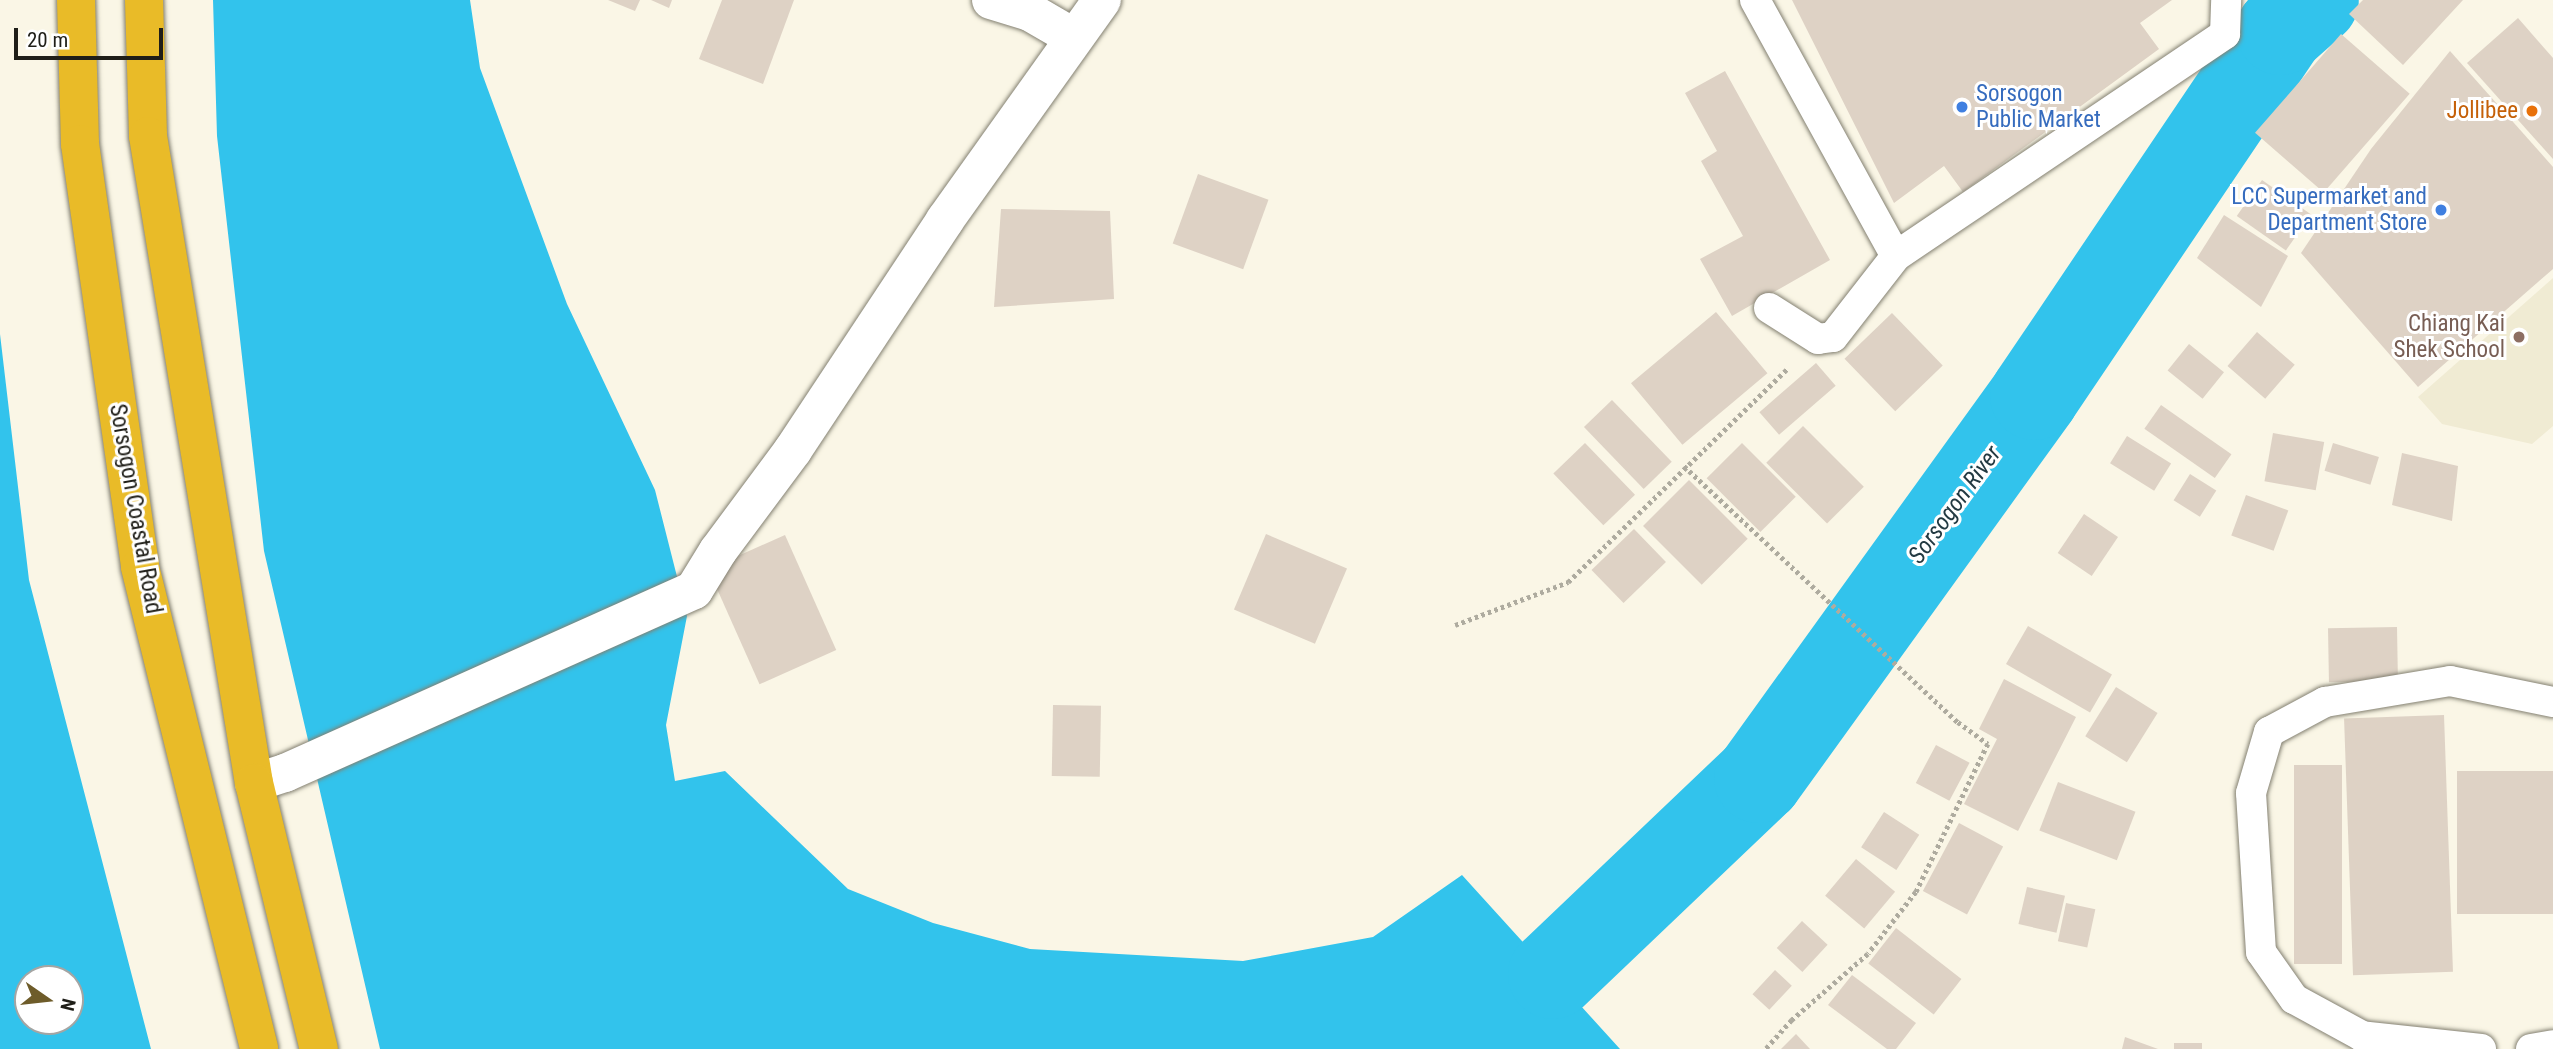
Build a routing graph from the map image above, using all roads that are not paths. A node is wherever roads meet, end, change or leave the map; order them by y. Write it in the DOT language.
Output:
graph roads {
  1 [pos="76,0"];
  2 [pos="144,0"];
  3 [pos="991,0"];
  4 [pos="1102,0"];
  5 [pos="1755,0"];
  6 [pos="2226,0"];
  7 [pos="1073,37"];
  8 [pos="1896,256"];
  9 [pos="1769,308"];
  10 [pos="2553,702"];
  11 [pos="269,778"];
  12 [pos="2553,1045"];
  13 [pos="259,1049"];
  14 [pos="318,1049"];
  15 [pos="2480,1049"];
  16 [pos="2530,1049"];
  1 -- 13 [label="highway, Sorsogon Coastal Road"];
  2 -- 11 [label="highway"];
  3 -- 7 [label="street"];
  4 -- 7 [label="street"];
  5 -- 8 [label="lane"];
  6 -- 8 [label="lane"];
  7 -- 11 [label="street"];
  8 -- 9 [label="lane"];
  10 -- 15 [label="lane"];
  11 -- 14 [label="highway"];
  12 -- 16 [label="lane"];
}
